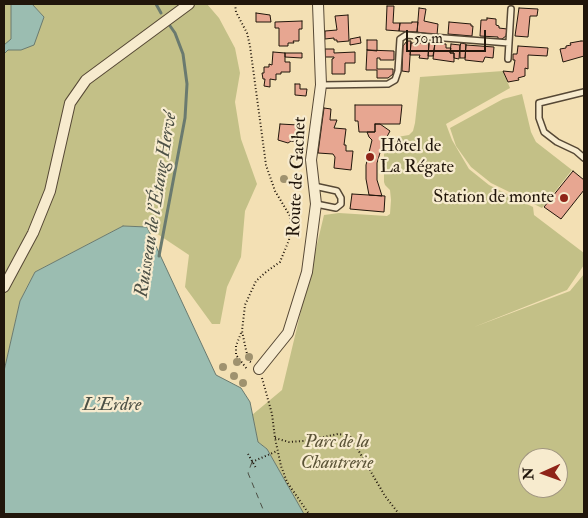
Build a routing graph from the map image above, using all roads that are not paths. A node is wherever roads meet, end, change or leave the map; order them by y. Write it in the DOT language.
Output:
graph roads {
  1 [pos="189,4"];
  2 [pos="318,4"];
  3 [pos="511,9"];
  4 [pos="509,43"];
  5 [pos="508,59"];
  6 [pos="321,85"];
  7 [pos="584,92"];
  8 [pos="584,158"];
  9 [pos="314,186"];
  10 [pos="316,204"];
  11 [pos="4,287"];
  12 [pos="259,369"];
  1 -- 11 [label="street"];
  2 -- 6 [label="street, Route de Gachet"];
  3 -- 4 [label="lane"];
  4 -- 5 [label="lane"];
  4 -- 6 [label="lane"];
  6 -- 9 [label="street, Route de Gachet"];
  7 -- 8 [label="lane"];
  9 -- 10 [label="street, Route de Gachet"];
  9 -- 10 [label="lane"];
  10 -- 12 [label="street, Route de Gachet"];
}
